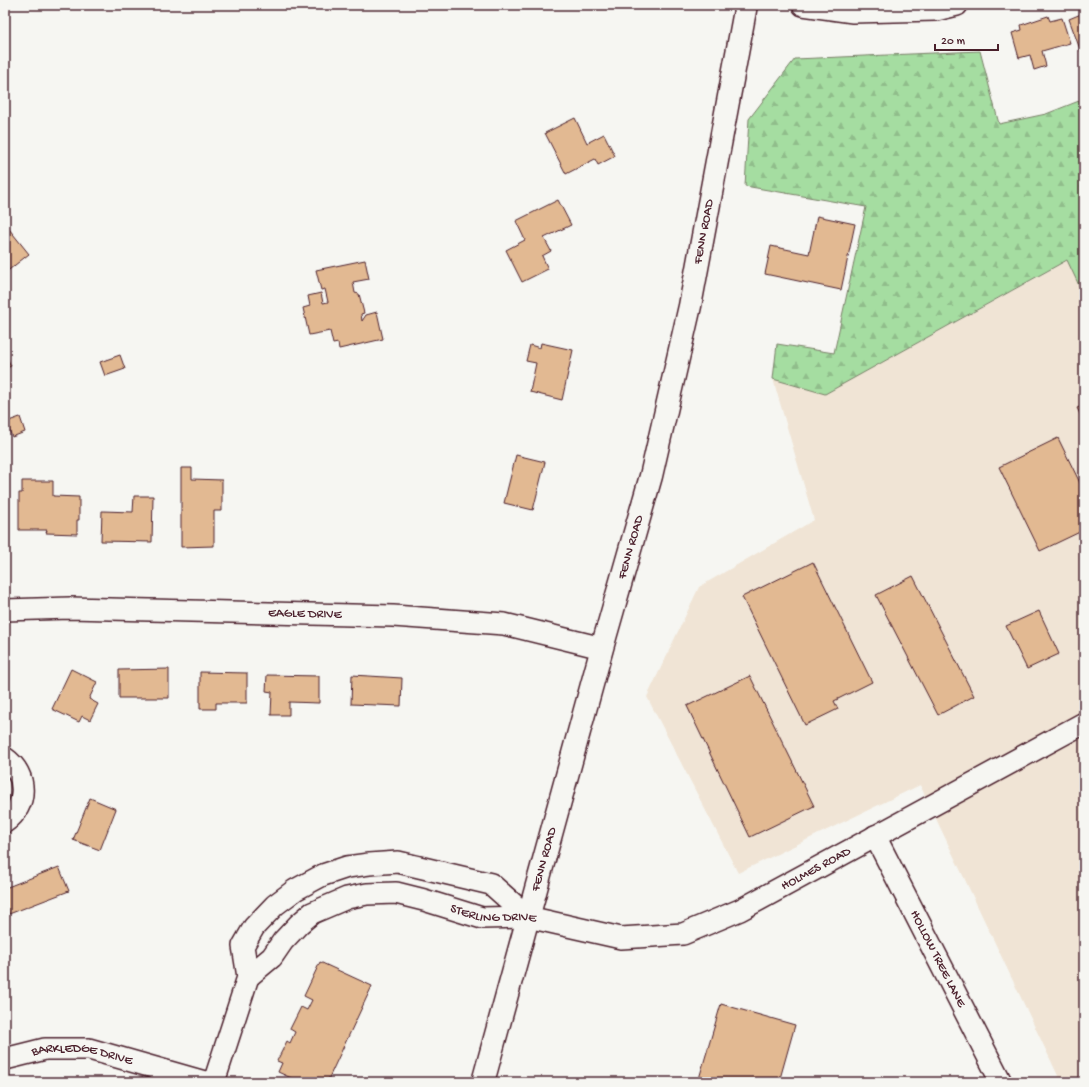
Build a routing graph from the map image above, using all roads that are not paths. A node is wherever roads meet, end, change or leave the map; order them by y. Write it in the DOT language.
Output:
graph roads {
  1 [pos="746,5"];
  2 [pos="803,5"];
  3 [pos="957,5"];
  4 [pos="5,610"];
  5 [pos="602,648"];
  6 [pos="1084,723"];
  7 [pos="5,758"];
  8 [pos="5,822"];
  9 [pos="875,836"];
  10 [pos="528,917"];
  11 [pos="248,977"];
  12 [pos="5,1059"];
  13 [pos="205,1082"];
  14 [pos="214,1082"];
  15 [pos="482,1082"];
  16 [pos="1001,1082"];
  1 -- 5 [label="street, FENN ROAD"];
  2 -- 3 [label="street"];
  4 -- 5 [label="street, EAGLE DRIVE"];
  5 -- 10 [label="street, FENN ROAD"];
  6 -- 9 [label="street, HOLMES ROAD"];
  7 -- 8 [label="street"];
  9 -- 10 [label="street, HOLMES ROAD"];
  9 -- 16 [label="street, HOLLOW TREE LANE"];
  10 -- 11 [label="street, STERLING DRIVE"];
  10 -- 11 [label="street, STERLING DRIVE"];
  10 -- 15 [label="street, FENN ROAD"];
  11 -- 14 [label="street, STERLING DRIVE"];
  12 -- 13 [label="street, BARKLEDGE DRIVE"];
}
